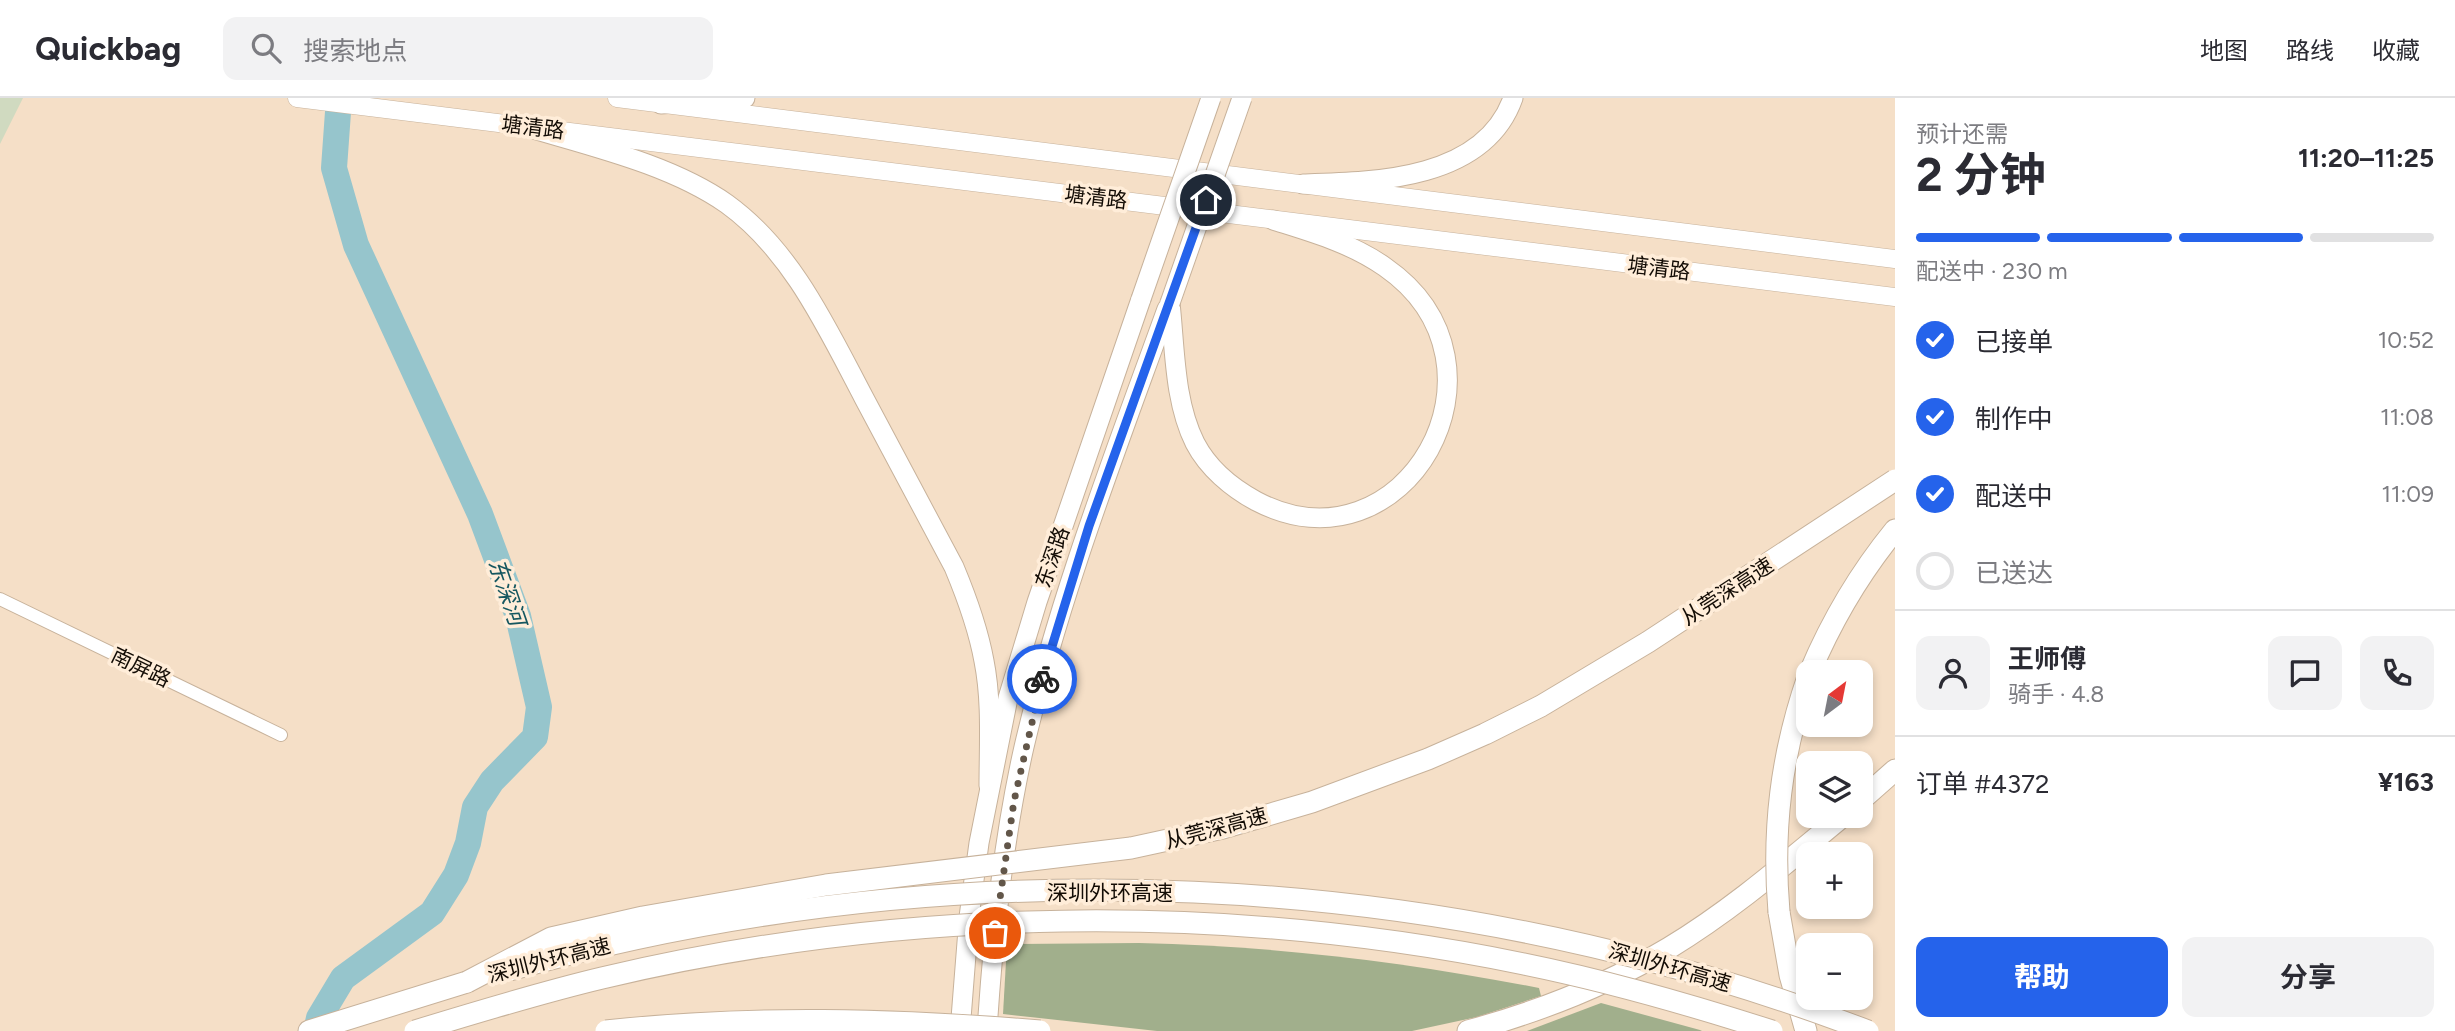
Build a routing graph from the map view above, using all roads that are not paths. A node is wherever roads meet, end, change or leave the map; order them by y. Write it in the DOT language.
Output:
graph roads {
  1 [pos="297,98"];
  2 [pos="617,98"];
  3 [pos="745,98"];
  4 [pos="1211,98"];
  5 [pos="1242,98"];
  6 [pos="1513,98"];
  7 [pos="661,104"];
  8 [pos="523,126"];
  9 [pos="1303,184"];
  10 [pos="1273,220"];
  11 [pos="1895,258"];
  12 [pos="1895,297"];
  13 [pos="1170,303"];
  14 [pos="1895,480"];
  15 [pos="1895,530"];
  16 [pos="0,599"];
  17 [pos="1816,660"];
  18 [pos="1796,714"];
  19 [pos="281,734"];
  20 [pos="1895,770"];
  21 [pos="989,786"];
  22 [pos="1873,789"];
  23 [pos="1828,828"];
  24 [pos="467,982"];
  25 [pos="309,1031"];
  26 [pos="415,1031"];
  27 [pos="606,1031"];
  28 [pos="960,1031"];
  29 [pos="987,1031"];
  30 [pos="1040,1031"];
  31 [pos="1468,1031"];
  32 [pos="1772,1031"];
  33 [pos="1806,1031"];
  34 [pos="1868,1031"];
  1 -- 8 [label="main road, 塘清路"];
  2 -- 7 [label="main road, 塘清路"];
  3 -- 7 [label="highway"];
  4 -- 21 [label="highway, 东深路, bridge"];
  5 -- 13 [label="highway, 东深路, bridge"];
  6 -- 9 [label="highway"];
  7 -- 9 [label="main road, 塘清路"];
  8 -- 10 [label="main road, 塘清路"];
  8 -- 21 [label="highway"];
  9 -- 11 [label="main road, 塘清路"];
  10 -- 12 [label="main road, 塘清路"];
  10 -- 13 [label="highway"];
  13 -- 29 [label="highway, 东深路"];
  14 -- 24 [label="highway, 从莞深高速, bridge"];
  15 -- 17 [label="highway"];
  16 -- 19 [label="street, 南屏路"];
  18 -- 33 [label="highway, bridge"];
  20 -- 22 [label="highway"];
  21 -- 28 [label="highway, 东深路"];
  23 -- 31 [label="highway"];
  24 -- 25 [label="highway, 深圳外环高速"];
  24 -- 34 [label="highway, 深圳外环高速, bridge"];
  26 -- 32 [label="highway, 深圳外环高速, bridge"];
  27 -- 30 [label="highway, bridge"];
}
